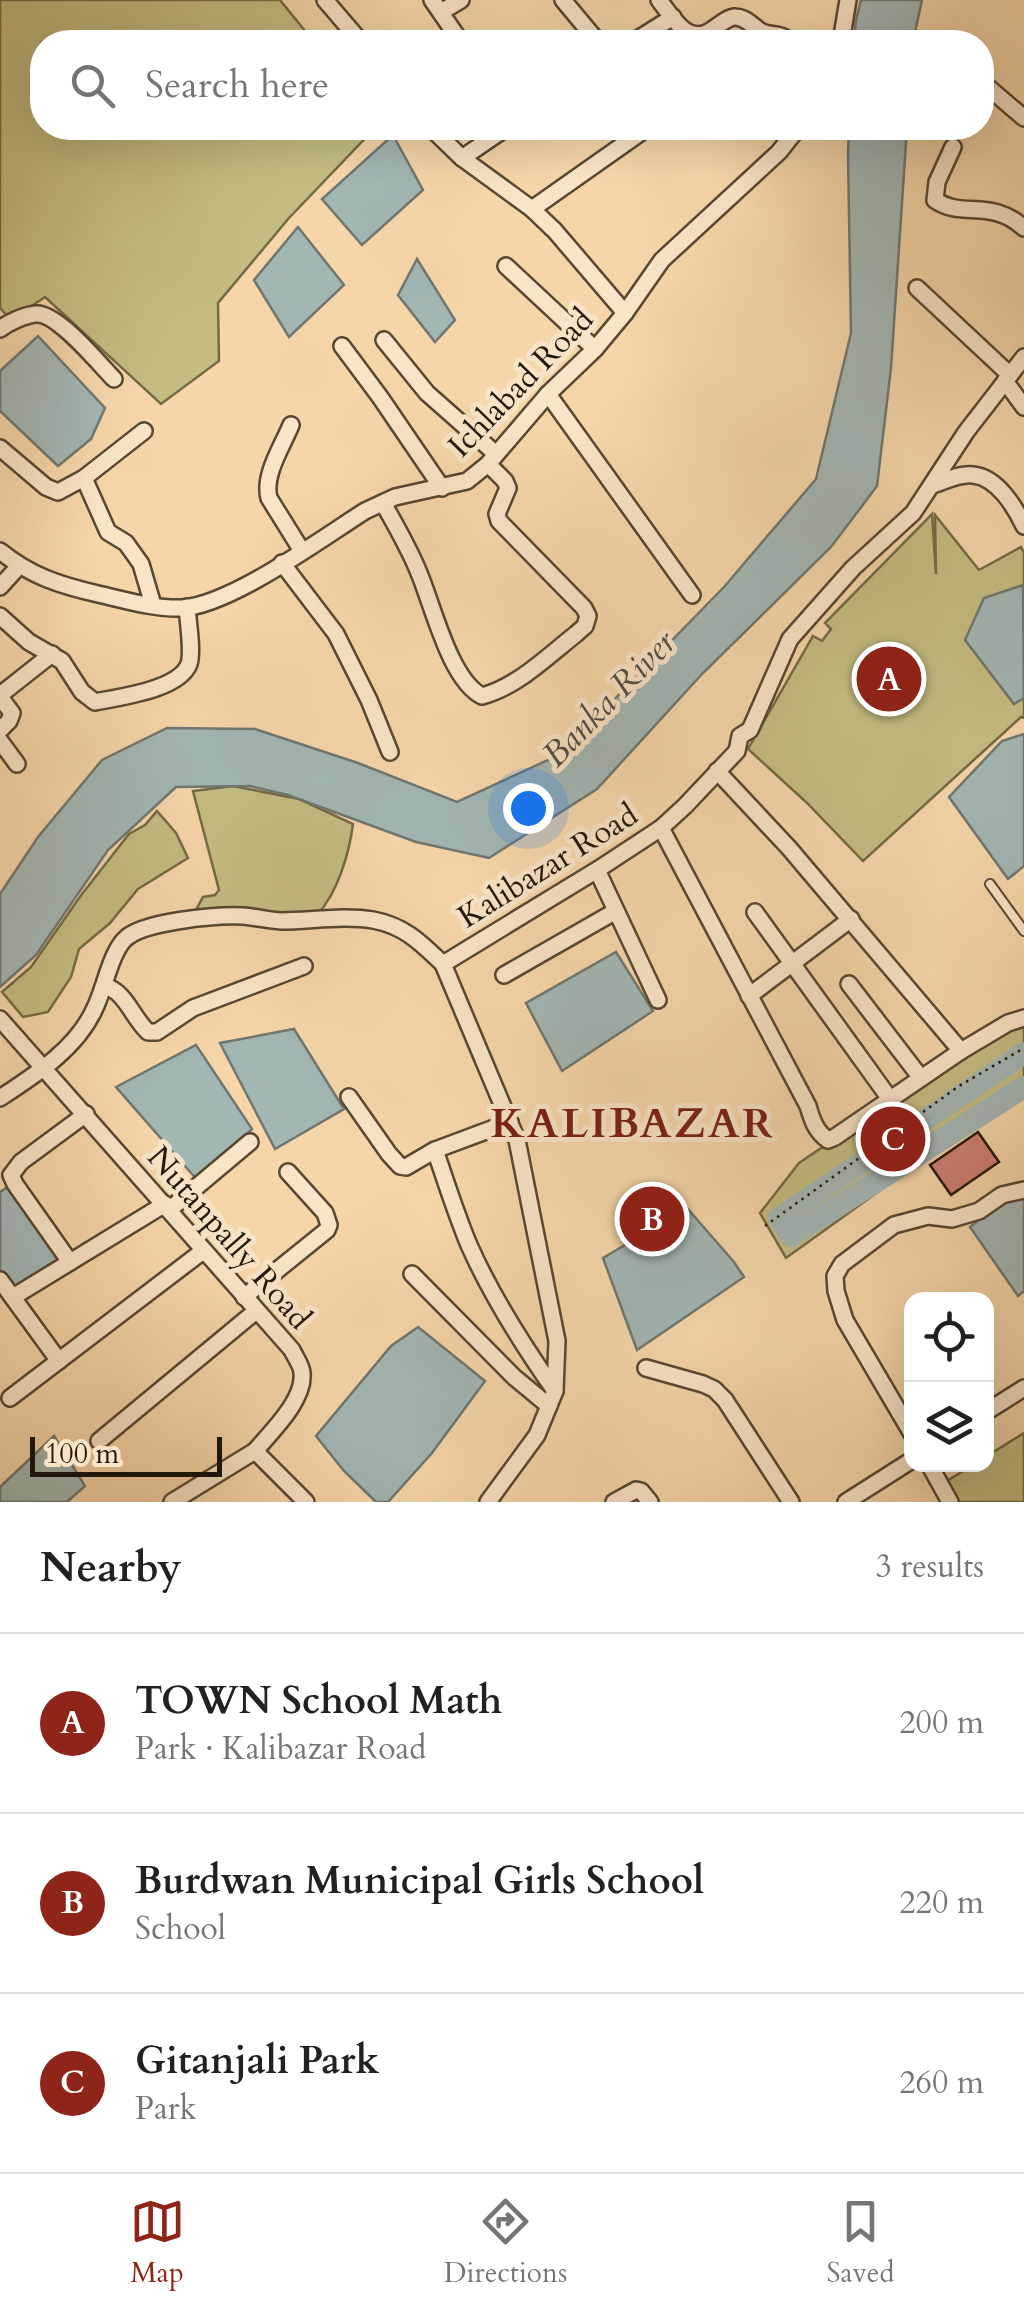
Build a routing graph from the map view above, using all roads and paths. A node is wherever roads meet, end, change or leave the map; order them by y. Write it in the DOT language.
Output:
graph roads {
  1 [pos="325,0"];
  2 [pos="461,0"];
  3 [pos="564,0"];
  4 [pos="659,0"];
  5 [pos="848,0"];
  6 [pos="437,6"];
  7 [pos="673,17"];
  8 [pos="351,30"];
  9 [pos="452,30"];
  10 [pos="588,30"];
  11 [pos="652,30"];
  12 [pos="685,30"];
  13 [pos="712,30"];
  14 [pos="760,30"];
  15 [pos="843,30"];
  16 [pos="994,92"];
  17 [pos="1024,118"];
  18 [pos="444,140"];
  19 [pos="488,140"];
  20 [pos="630,140"];
  21 [pos="788,140"];
  22 [pos="953,148"];
  23 [pos="462,158"];
  24 [pos="532,209"];
  25 [pos="1024,228"];
  26 [pos="506,266"];
  27 [pos="917,288"];
  28 [pos="625,313"];
  29 [pos="0,329"];
  30 [pos="384,340"];
  31 [pos="342,346"];
  32 [pos="595,349"];
  33 [pos="1024,358"];
  34 [pos="1007,378"];
  35 [pos="114,379"];
  36 [pos="548,394"];
  37 [pos="1024,407"];
  38 [pos="291,425"];
  39 [pos="144,431"];
  40 [pos="0,448"];
  41 [pos="492,459"];
  42 [pos="84,478"];
  43 [pos="933,485"];
  44 [pos="442,488"];
  45 [pos="383,503"];
  46 [pos="1024,526"];
  47 [pos="0,551"];
  48 [pos="302,551"];
  49 [pos="282,564"];
  50 [pos="19,566"];
  51 [pos="0,586"];
  52 [pos="692,595"];
  53 [pos="153,606"];
  54 [pos="187,608"];
  55 [pos="0,616"];
  56 [pos="52,654"];
  57 [pos="0,696"];
  58 [pos="0,730"];
  59 [pos="0,741"];
  60 [pos="390,752"];
  61 [pos="17,764"];
  62 [pos="716,771"];
  63 [pos="660,828"];
  64 [pos="597,870"];
  65 [pos="990,884"];
  66 [pos="616,911"];
  67 [pos="755,912"];
  68 [pos="852,920"];
  69 [pos="1024,931"];
  70 [pos="443,964"];
  71 [pos="791,965"];
  72 [pos="304,966"];
  73 [pos="504,976"];
  74 [pos="849,984"];
  75 [pos="105,986"];
  76 [pos="749,996"];
  77 [pos="658,1000"];
  78 [pos="1024,1018"];
  79 [pos="0,1019"];
  80 [pos="7,1041"];
  81 [pos="1024,1048"];
  82 [pos="961,1050"];
  83 [pos="44,1069"];
  84 [pos="921,1078"];
  85 [pos="349,1097"];
  86 [pos="0,1098"];
  87 [pos="890,1099"];
  88 [pos="86,1114"];
  89 [pos="510,1122"];
  90 [pos="250,1142"];
  91 [pos="435,1150"];
  92 [pos="288,1172"];
  93 [pos="1024,1190"];
  94 [pos="167,1207"];
  95 [pos="765,1226"];
  96 [pos="204,1252"];
  97 [pos="70,1262"];
  98 [pos="412,1274"];
  99 [pos="0,1280"];
  100 [pos="13,1297"];
  101 [pos="244,1297"];
  102 [pos="256,1310"];
  103 [pos="59,1362"];
  104 [pos="646,1368"];
  105 [pos="1024,1388"];
  106 [pos="10,1398"];
  107 [pos="552,1398"];
  108 [pos="994,1407"];
  109 [pos="904,1420"];
  110 [pos="99,1441"];
  111 [pos="255,1451"];
  112 [pos="904,1465"];
  113 [pos="933,1472"];
  114 [pos="172,1502"];
  115 [pos="306,1502"];
  116 [pos="488,1502"];
  117 [pos="614,1502"];
  118 [pos="650,1502"];
  119 [pos="790,1502"];
  120 [pos="846,1502"];
  121 [pos="950,1502"];
  1 -- 8 [label="street"];
  2 -- 6 [label="street"];
  3 -- 10 [label="street"];
  4 -- 7 [label="street"];
  5 -- 15 [label="street"];
  6 -- 9 [label="street"];
  7 -- 11 [label="street"];
  7 -- 12 [label="street"];
  13 -- 14 [label="street"];
  16 -- 17 [label="street"];
  18 -- 23 [label="street"];
  19 -- 23 [label="street"];
  20 -- 24 [label="street"];
  21 -- 28 [label="street, Ichlabad Road"];
  22 -- 25 [label="street"];
  23 -- 24 [label="street"];
  24 -- 28 [label="street"];
  26 -- 32 [label="street"];
  27 -- 34 [label="street"];
  28 -- 32 [label="street, Ichlabad Road"];
  29 -- 35 [label="street"];
  30 -- 41 [label="street"];
  31 -- 44 [label="street"];
  32 -- 36 [label="street, Ichlabad Road"];
  33 -- 34 [label="street, Kalibazar Road"];
  34 -- 37 [label="street"];
  34 -- 43 [label="street, Kalibazar Road"];
  36 -- 41 [label="street, Ichlabad Road"];
  36 -- 52 [label="street"];
  38 -- 48 [label="street"];
  39 -- 42 [label="street"];
  40 -- 42 [label="street"];
  41 -- 44 [label="street, Ichlabad Road"];
  41 -- 45 [label="street"];
  42 -- 53 [label="street"];
  43 -- 46 [label="street"];
  43 -- 62 [label="street, Kalibazar Road"];
  44 -- 45 [label="street, Ichlabad Road"];
  45 -- 48 [label="street, Ichlabad Road"];
  47 -- 50 [label="street, Ichlabad Road"];
  48 -- 49 [label="street, Ichlabad Road"];
  49 -- 54 [label="street, Ichlabad Road"];
  49 -- 60 [label="street"];
  50 -- 51 [label="street"];
  50 -- 53 [label="street, Ichlabad Road"];
  53 -- 54 [label="street, Ichlabad Road"];
  54 -- 56 [label="street"];
  55 -- 56 [label="street"];
  56 -- 57 [label="street"];
  57 -- 58 [label="street"];
  59 -- 61 [label="street"];
  62 -- 63 [label="street, Kalibazar Road"];
  62 -- 68 [label="street"];
  63 -- 64 [label="street, Kalibazar Road"];
  63 -- 76 [label="street"];
  64 -- 66 [label="street"];
  64 -- 70 [label="street, Kalibazar Road"];
  65 -- 69 [label="lane"];
  66 -- 73 [label="street"];
  66 -- 77 [label="street"];
  67 -- 71 [label="street"];
  68 -- 71 [label="street"];
  68 -- 82 [label="street"];
  70 -- 75 [label="street"];
  70 -- 89 [label="street, Kalibazar Road"];
  71 -- 76 [label="street"];
  71 -- 87 [label="street"];
  72 -- 75 [label="street"];
  74 -- 84 [label="street"];
  75 -- 83 [label="street"];
  76 -- 87 [label="street"];
  78 -- 82 [label="street"];
  79 -- 80 [label="street, Nutanpally Road"];
  80 -- 83 [label="street, Nutanpally Road"];
  81 -- 95 [label="path"];
  82 -- 84 [label="street"];
  83 -- 86 [label="street"];
  83 -- 88 [label="street, Nutanpally Road"];
  84 -- 87 [label="street"];
  85 -- 91 [label="street"];
  88 -- 94 [label="street, Nutanpally Road"];
  88 -- 97 [label="street"];
  89 -- 91 [label="street"];
  89 -- 107 [label="street, Kalibazar Road"];
  90 -- 94 [label="street"];
  91 -- 107 [label="street"];
  92 -- 101 [label="street"];
  93 -- 109 [label="street"];
  94 -- 96 [label="street, Nutanpally Road"];
  94 -- 97 [label="street"];
  96 -- 101 [label="street, Nutanpally Road"];
  96 -- 103 [label="street"];
  97 -- 100 [label="street"];
  98 -- 107 [label="street"];
  99 -- 100 [label="street"];
  100 -- 103 [label="street"];
  101 -- 102 [label="street, Nutanpally Road"];
  102 -- 110 [label="street"];
  102 -- 111 [label="street, Nutanpally Road"];
  103 -- 106 [label="street"];
  104 -- 119 [label="street"];
  105 -- 108 [label="street"];
  107 -- 116 [label="street, Kalibazar Road"];
  111 -- 114 [label="street"];
  111 -- 115 [label="street"];
  112 -- 120 [label="street"];
  113 -- 121 [label="street"];
  117 -- 118 [label="street"];
}
